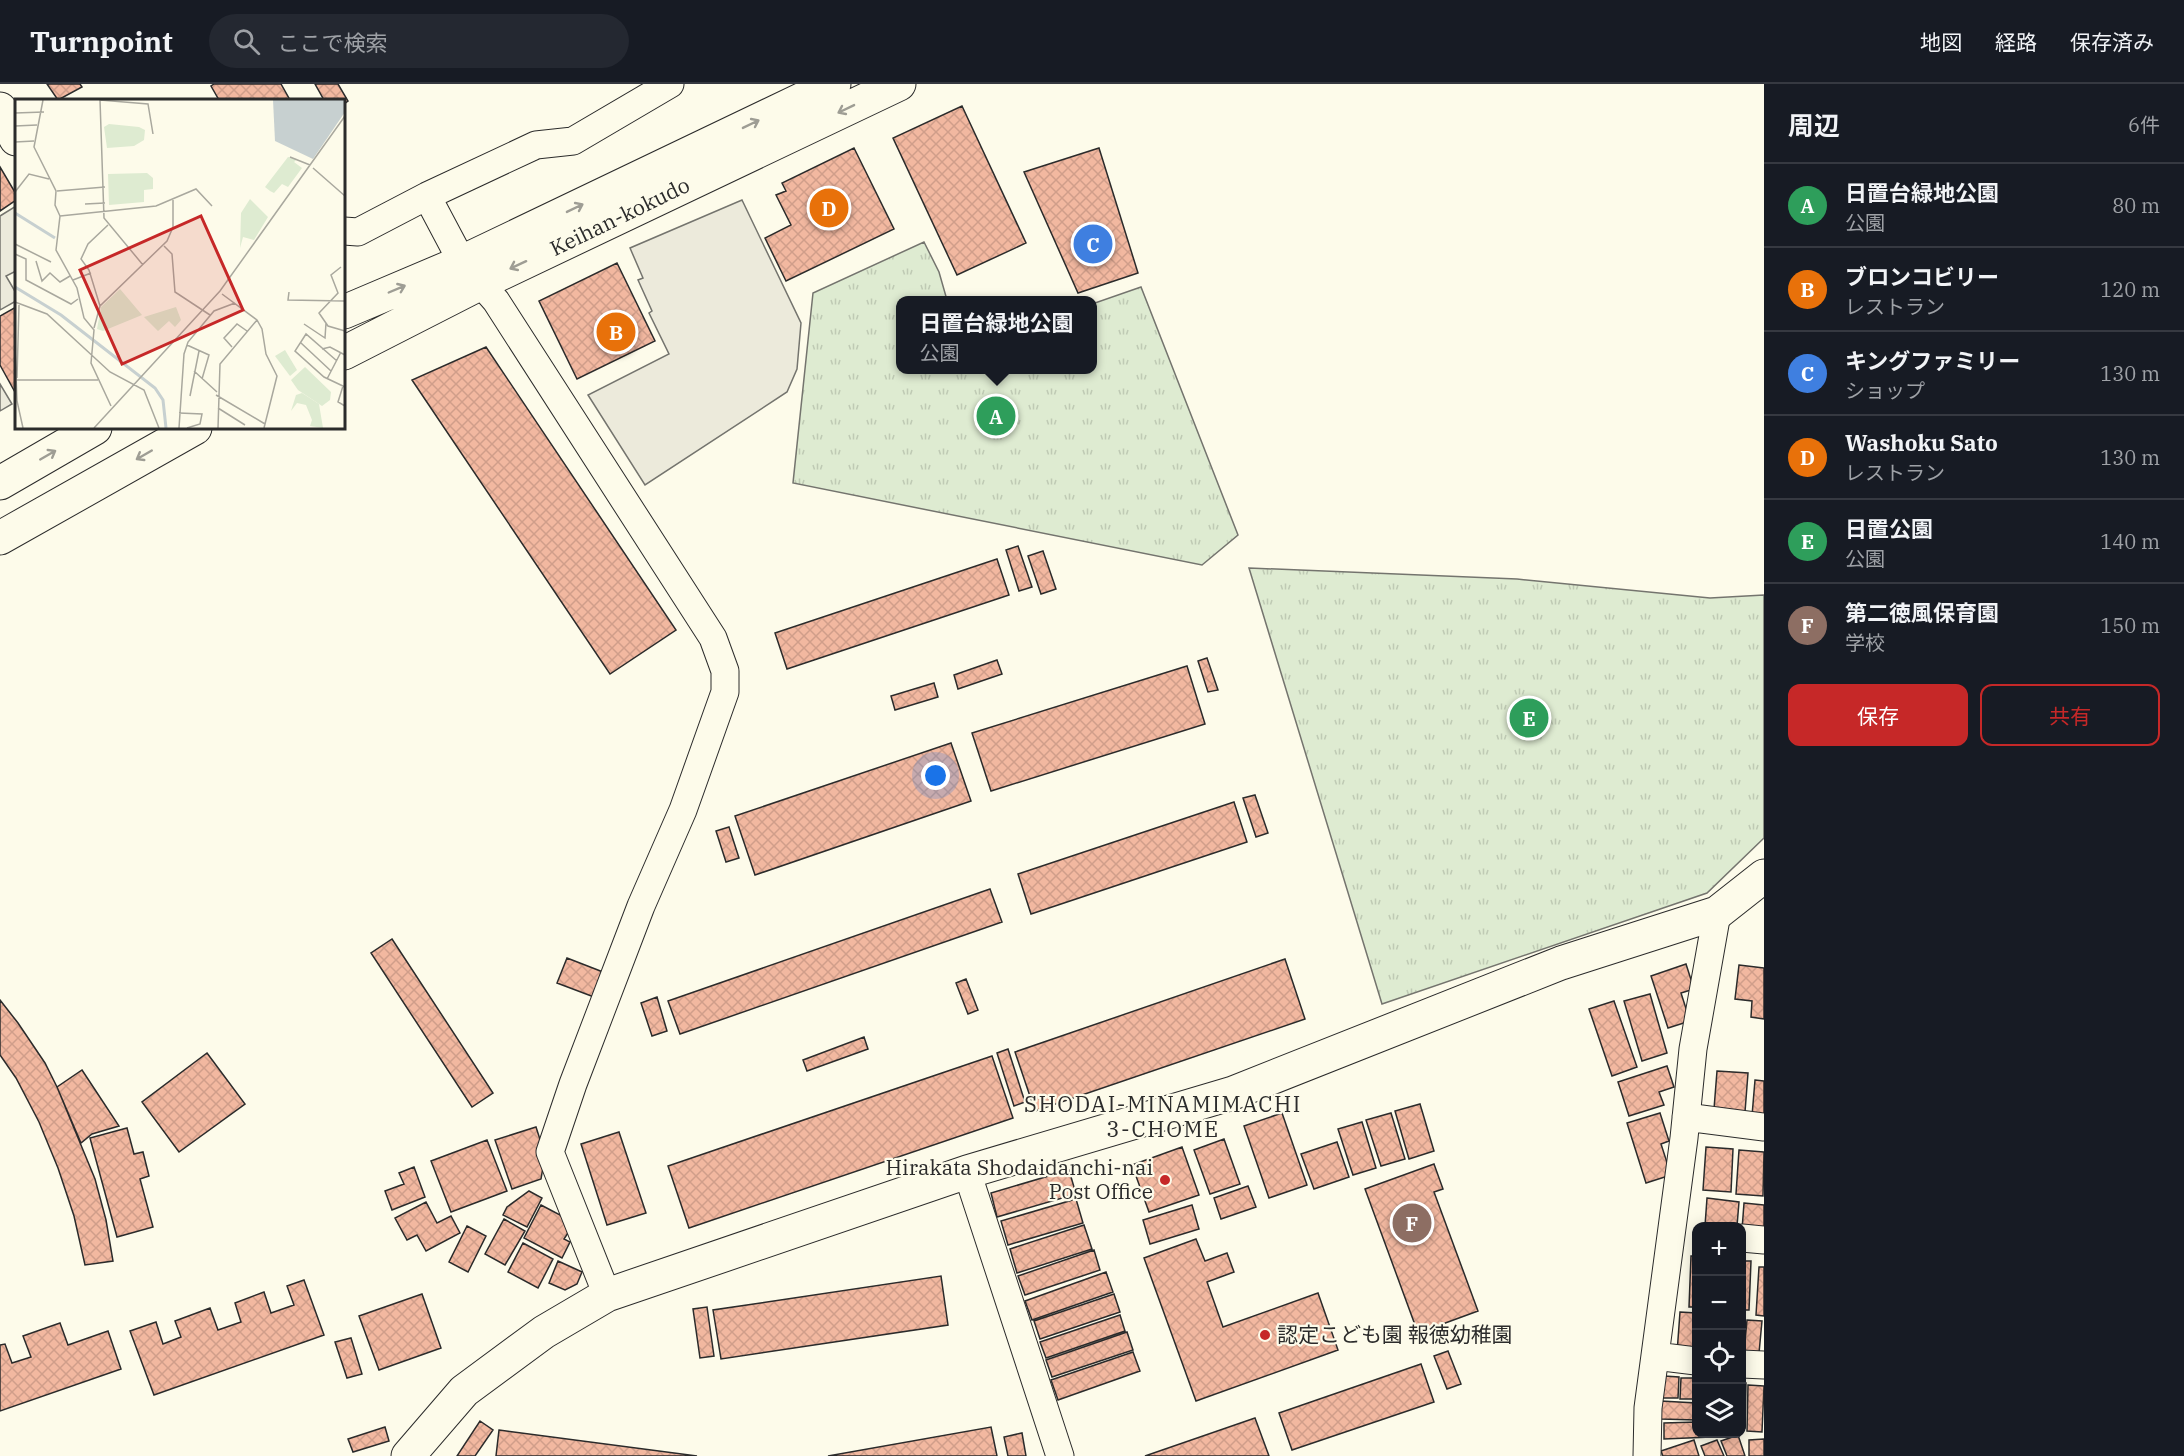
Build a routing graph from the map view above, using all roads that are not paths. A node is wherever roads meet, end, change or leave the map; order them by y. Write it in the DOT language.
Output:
graph roads {
  1 [pos="670,84"];
  2 [pos="834,84"];
  3 [pos="899,84"];
  4 [pos="0,109"];
  5 [pos="15,137"];
  6 [pos="427,196"];
  7 [pos="345,231"];
  8 [pos="472,273"];
  9 [pos="345,312"];
  10 [pos="345,352"];
  11 [pos="93,429"];
  12 [pos="193,429"];
  13 [pos="0,483"];
  14 [pos="0,538"];
  15 [pos="1764,876"];
  16 [pos="1717,913"];
  17 [pos="1686,1117"];
  18 [pos="1764,1127"];
  19 [pos="967,1172"];
  20 [pos="1684,1234"];
  21 [pos="1746,1238"];
  22 [pos="1764,1240"];
  23 [pos="607,1295"];
  24 [pos="1655,1356"];
  25 [pos="1692,1361"];
  26 [pos="1746,1364"];
  27 [pos="1764,1365"];
  28 [pos="408,1456"];
  29 [pos="1060,1456"];
  30 [pos="1647,1456"];
  1 -- 6 [label="street"];
  8 -- 2 [label="main road, Keihan-kokudo, one-way"];
  3 -- 8 [label="main road, Keihan-kokudo, one-way"];
  4 -- 5 [label="main road"];
  6 -- 7 [label="street"];
  6 -- 8 [label="street"];
  9 -- 8 [label="main road, Keihan-kokudo, one-way"];
  8 -- 10 [label="main road, Keihan-kokudo"];
  8 -- 23 [label="street"];
  13 -- 11 [label="main road, one-way"];
  12 -- 14 [label="main road, one-way"];
  15 -- 16 [label="main road"];
  16 -- 17 [label="street"];
  16 -- 19 [label="main road"];
  17 -- 18 [label="street"];
  17 -- 20 [label="street"];
  19 -- 23 [label="main road"];
  19 -- 29 [label="street"];
  20 -- 24 [label="street"];
  21 -- 22 [label="street"];
  23 -- 28 [label="main road"];
  24 -- 25 [label="street"];
  24 -- 30 [label="street"];
  26 -- 27 [label="street"];
}
